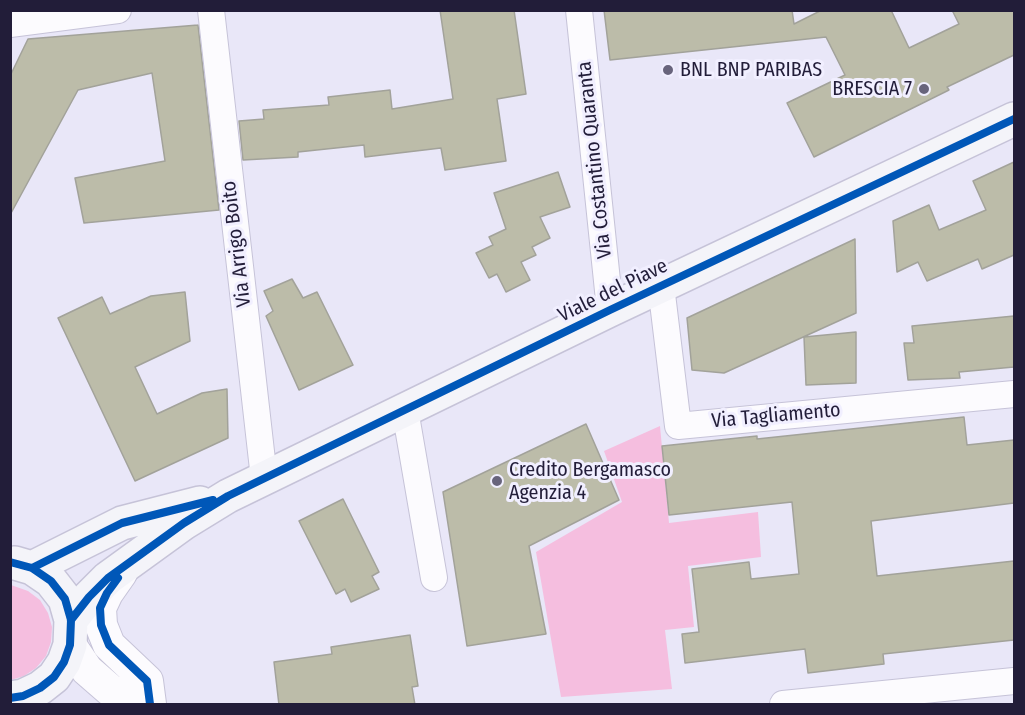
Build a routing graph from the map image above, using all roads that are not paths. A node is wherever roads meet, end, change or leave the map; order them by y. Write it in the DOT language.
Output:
graph roads {
  1 [pos="118,10"];
  2 [pos="211,10"];
  3 [pos="579,10"];
  4 [pos="10,24"];
  5 [pos="1014,119"];
  6 [pos="661,286"];
  7 [pos="610,310"];
  8 [pos="1014,394"];
  9 [pos="405,410"];
  10 [pos="264,478"];
  11 [pos="228,496"];
  12 [pos="129,561"];
  13 [pos="21,565"];
  14 [pos="434,578"];
  15 [pos="71,632"];
  16 [pos="1014,681"];
  17 [pos="25,700"];
  18 [pos="133,705"];
  19 [pos="150,705"];
  20 [pos="783,705"];
  1 -- 4 [label="street"];
  2 -- 10 [label="street, Via Arrigo Boito"];
  3 -- 7 [label="street, Via Costantino Quaranta"];
  5 -- 6 [label="main road, Viale del Piave"];
  6 -- 7 [label="main road, Viale del Piave"];
  6 -- 8 [label="street, Via Tagliamento"];
  7 -- 9 [label="main road, Viale del Piave"];
  9 -- 10 [label="main road, Viale del Piave"];
  9 -- 14 [label="street"];
  10 -- 11 [label="main road, Viale del Piave"];
  11 -- 12 [label="main road, Viale del Piave"];
  11 -- 13 [label="main road, Viale del Piave"];
  12 -- 15 [label="main road, Viale del Piave"];
  12 -- 19 [label="street"];
  13 -- 15 [label="main road"];
  15 -- 17 [label="main road, Viale del Piave"];
  15 -- 18 [label="street"];
  16 -- 20 [label="street"];
}
